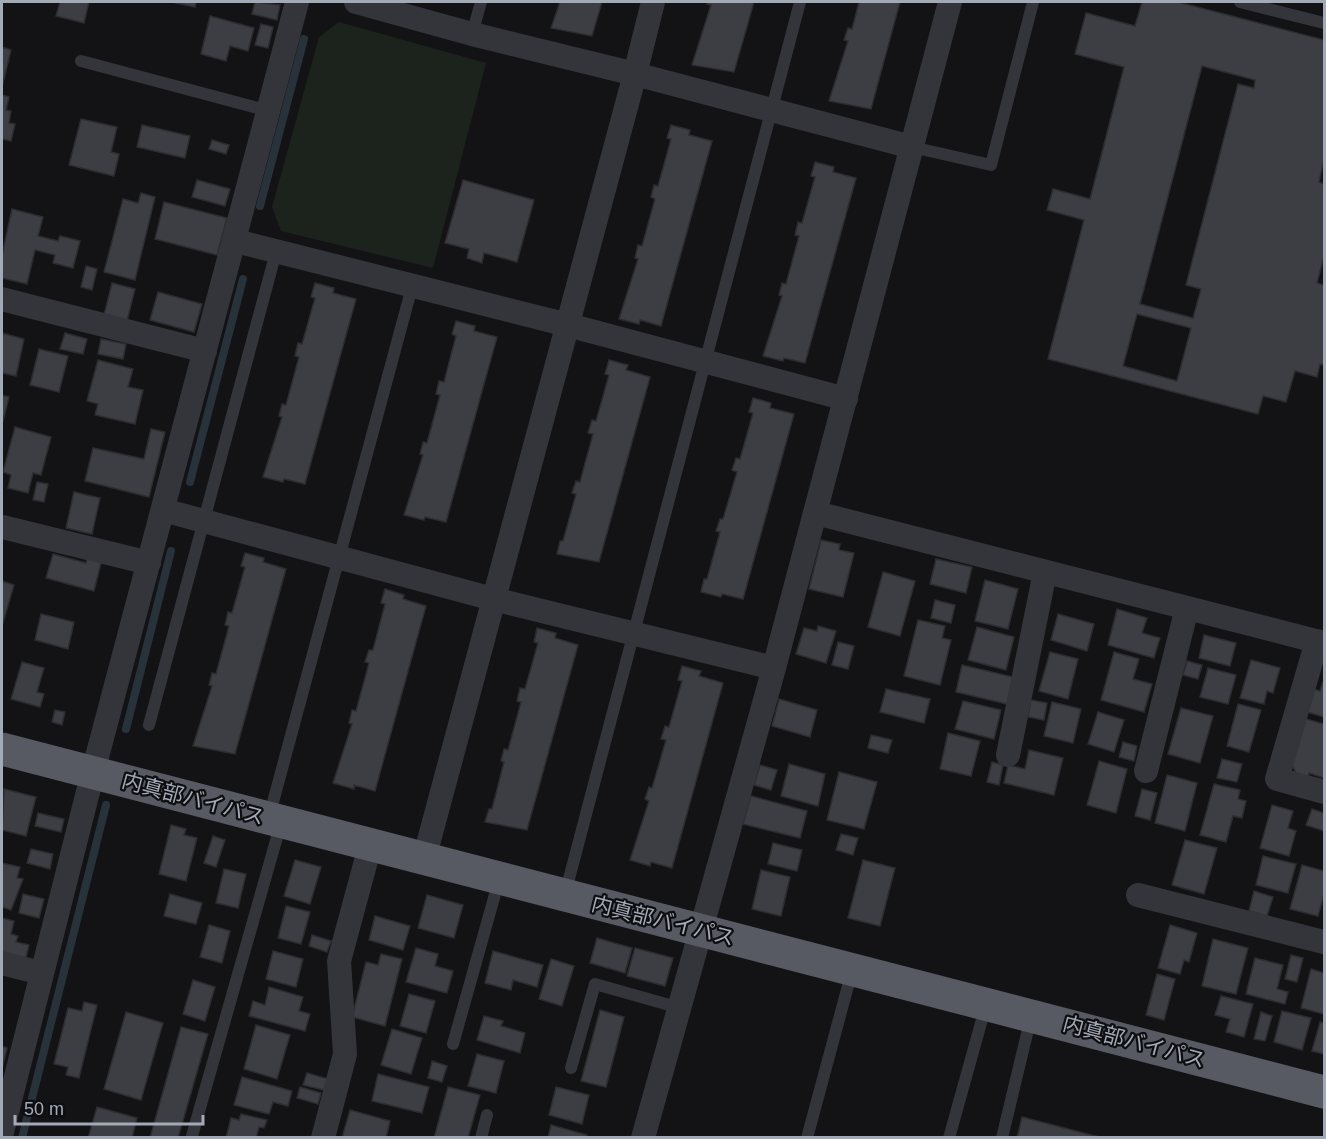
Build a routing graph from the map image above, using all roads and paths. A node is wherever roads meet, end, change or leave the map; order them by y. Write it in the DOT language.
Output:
graph roads {
  1 [pos="297,2"];
  2 [pos="356,2"];
  3 [pos="481,2"];
  4 [pos="653,2"];
  5 [pos="800,2"];
  6 [pos="950,2"];
  7 [pos="1033,2"];
  8 [pos="1240,2"];
  9 [pos="1324,23"];
  10 [pos="472,34"];
  11 [pos="81,61"];
  12 [pos="634,74"];
  13 [pos="269,111"];
  14 [pos="771,111"];
  15 [pos="912,147"];
  16 [pos="236,241"];
  17 [pos="276,252"];
  18 [pos="412,287"];
  19 [pos="2,299"];
  20 [pos="568,325"];
  21 [pos="205,351"];
  22 [pos="706,362"];
  23 [pos="846,399"];
  24 [pos="163,510"];
  25 [pos="816,513"];
  26 [pos="204,521"];
  27 [pos="2,527"];
  28 [pos="338,557"];
  29 [pos="149,563"];
  30 [pos="1045,572"];
  31 [pos="493,599"];
  32 [pos="1187,608"];
  33 [pos="633,633"];
  34 [pos="1321,642"];
  35 [pos="774,668"];
  36 [pos="149,725"];
  37 [pos="2,749"];
  38 [pos="1008,755"];
  39 [pos="1146,771"];
  40 [pos="93,772"];
  41 [pos="1324,792"];
  42 [pos="275,820"];
  43 [pos="370,846"];
  44 [pos="424,859"];
  45 [pos="500,879"];
  46 [pos="564,895"];
  47 [pos="1138,895"];
  48 [pos="703,931"];
  49 [pos="1324,942"];
  50 [pos="2,963"];
  51 [pos="853,969"];
  52 [pos="41,973"];
  53 [pos="986,1004"];
  54 [pos="680,1008"];
  55 [pos="1031,1016"];
  56 [pos="453,1044"];
  57 [pos="571,1068"];
  58 [pos="1324,1092"];
  59 [pos="488,1115"];
  60 [pos="2,1132"];
  61 [pos="192,1136"];
  62 [pos="323,1137"];
  63 [pos="481,1137"];
  64 [pos="643,1137"];
  65 [pos="807,1137"];
  66 [pos="949,1137"];
  67 [pos="1002,1137"];
  1 -- 13 [label="street"];
  2 -- 10 [label="street"];
  3 -- 10 [label="lane"];
  4 -- 12 [label="street"];
  5 -- 14 [label="lane"];
  6 -- 15 [label="street"];
  7 -- 15 [label="lane"];
  8 -- 9 [label="lane"];
  10 -- 12 [label="street"];
  11 -- 13 [label="lane"];
  12 -- 14 [label="street"];
  12 -- 20 [label="street"];
  13 -- 16 [label="street"];
  14 -- 15 [label="street"];
  14 -- 22 [label="lane"];
  15 -- 23 [label="street"];
  16 -- 17 [label="street"];
  16 -- 21 [label="street"];
  17 -- 18 [label="street"];
  17 -- 26 [label="lane"];
  18 -- 20 [label="street"];
  18 -- 28 [label="lane"];
  19 -- 21 [label="street"];
  20 -- 22 [label="street"];
  20 -- 31 [label="street"];
  21 -- 24 [label="street"];
  22 -- 23 [label="street"];
  22 -- 33 [label="lane"];
  23 -- 25 [label="street"];
  24 -- 26 [label="street"];
  24 -- 29 [label="street"];
  25 -- 30 [label="street"];
  25 -- 35 [label="street"];
  26 -- 28 [label="street"];
  26 -- 36 [label="lane"];
  27 -- 29 [label="street"];
  28 -- 31 [label="street"];
  28 -- 42 [label="lane"];
  29 -- 40 [label="street"];
  30 -- 32 [label="street"];
  30 -- 38 [label="street"];
  31 -- 33 [label="street"];
  31 -- 44 [label="street"];
  32 -- 34 [label="street"];
  32 -- 39 [label="street"];
  33 -- 35 [label="street"];
  33 -- 46 [label="lane"];
  34 -- 41 [label="street"];
  35 -- 48 [label="street"];
  37 -- 40 [label="highway, 内真部バイパス"];
  40 -- 42 [label="highway, 内真部バイパス"];
  40 -- 52 [label="street"];
  42 -- 43 [label="highway, 内真部バイパス"];
  42 -- 61 [label="lane"];
  43 -- 44 [label="highway, 内真部バイパス"];
  43 -- 62 [label="street"];
  44 -- 45 [label="highway, 内真部バイパス"];
  45 -- 46 [label="highway, 内真部バイパス"];
  45 -- 56 [label="lane"];
  46 -- 48 [label="highway, 内真部バイパス"];
  47 -- 49 [label="street"];
  48 -- 51 [label="highway, 内真部バイパス"];
  48 -- 54 [label="street"];
  50 -- 52 [label="street"];
  51 -- 53 [label="highway, 内真部バイパス"];
  51 -- 65 [label="lane"];
  52 -- 60 [label="street"];
  53 -- 55 [label="highway, 内真部バイパス"];
  53 -- 66 [label="lane"];
  54 -- 57 [label="lane"];
  54 -- 64 [label="street"];
  55 -- 58 [label="highway, 内真部バイパス"];
  55 -- 67 [label="lane"];
  59 -- 63 [label="lane"];
}
